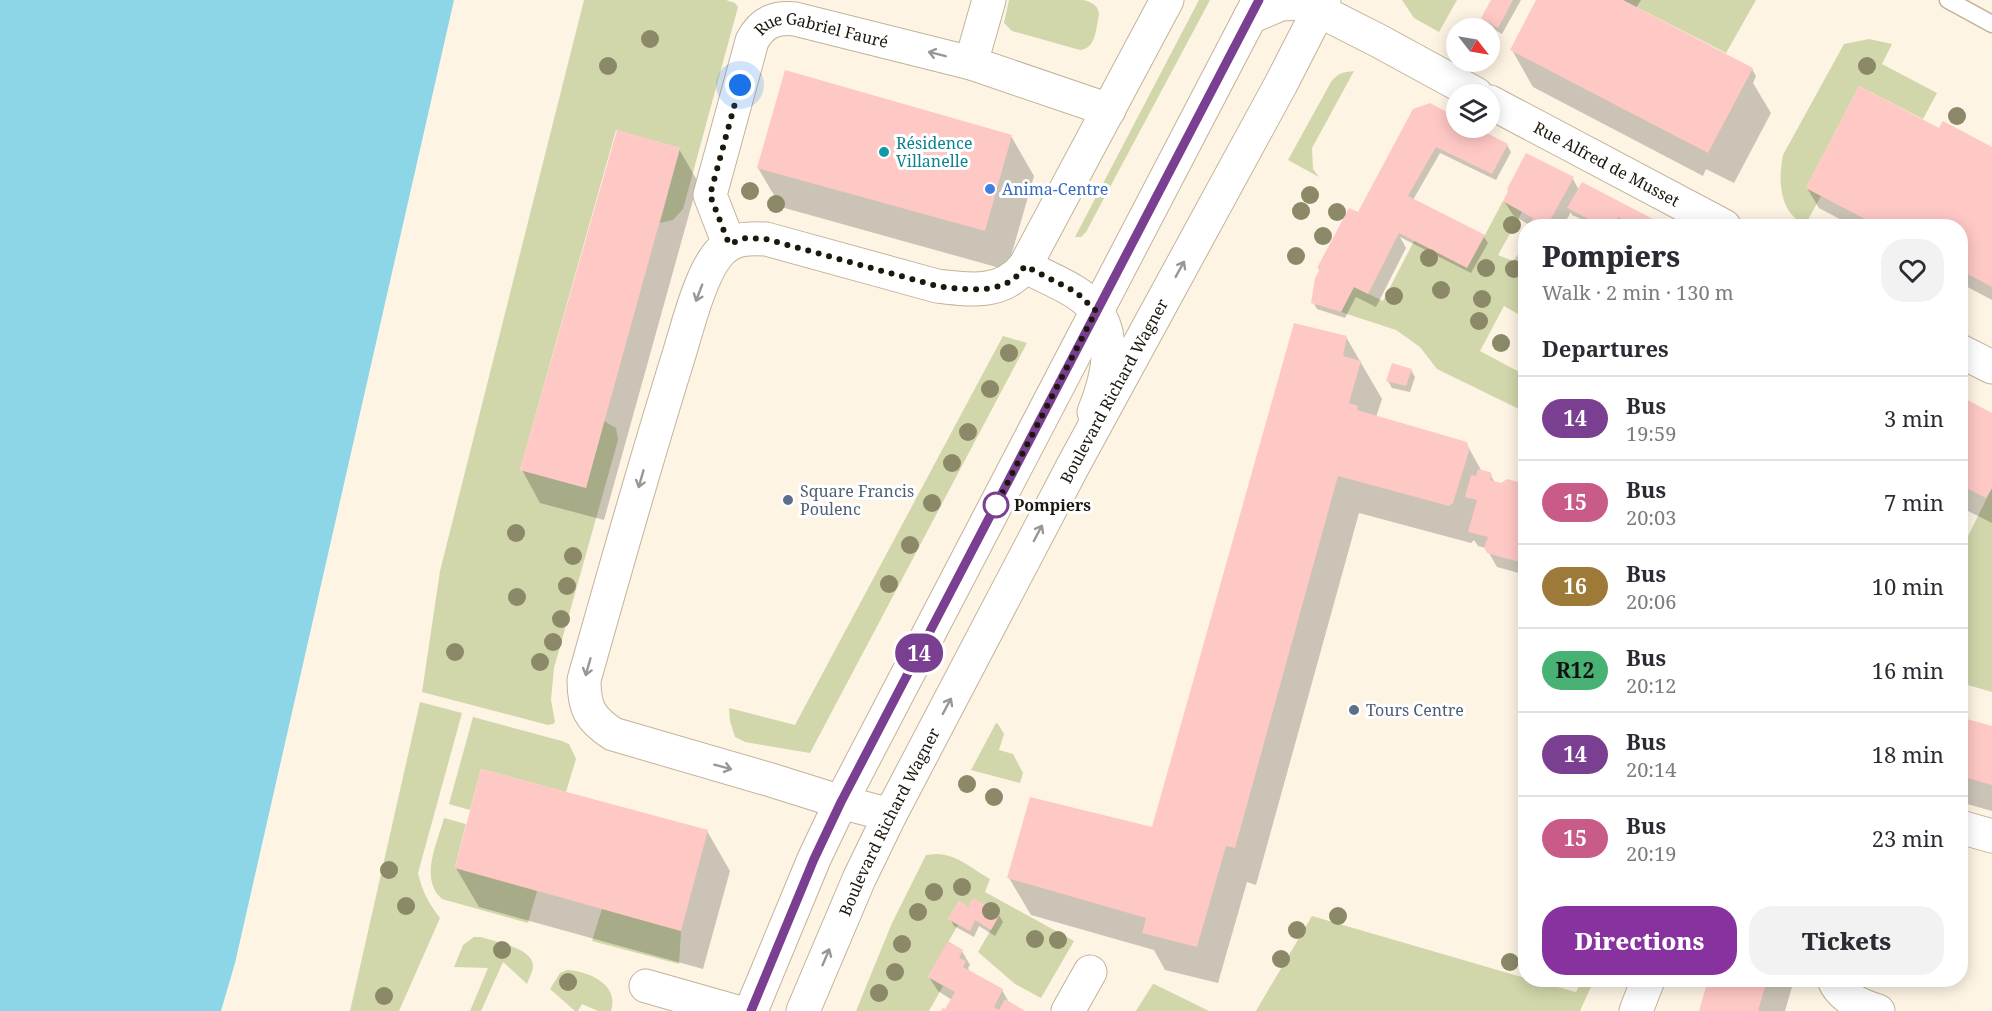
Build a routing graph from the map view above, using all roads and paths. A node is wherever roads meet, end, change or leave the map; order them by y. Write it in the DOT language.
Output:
graph roads {
  1 [pos="989,0"];
  2 [pos="1167,0"];
  3 [pos="1948,0"];
  4 [pos="1324,4"];
  5 [pos="1255,8"];
  6 [pos="1992,24"];
  7 [pos="971,63"];
  8 [pos="1458,84"];
  9 [pos="1500,107"];
  10 [pos="1108,110"];
  11 [pos="1711,219"];
  12 [pos="729,244"];
  13 [pos="1025,266"];
  14 [pos="1096,311"];
  15 [pos="1968,355"];
  16 [pos="1992,367"];
  17 [pos="1074,464"];
  18 [pos="841,802"];
  19 [pos="890,814"];
  20 [pos="1968,829"];
  21 [pos="1992,836"];
  22 [pos="1090,972"];
  23 [pos="646,986"];
  24 [pos="1645,987"];
  25 [pos="1838,987"];
  26 [pos="734,1011"];
  27 [pos="751,1011"];
  28 [pos="803,1011"];
  29 [pos="1068,1011"];
  30 [pos="1636,1011"];
  31 [pos="1878,1011"];
  1 -- 7 [label="street"];
  2 -- 10 [label="street"];
  3 -- 6 [label="lane"];
  4 -- 5 [label="street"];
  4 -- 8 [label="street"];
  17 -- 4 [label="street, Boulevard Richard Wagner, one-way"];
  5 -- 14 [label="street"];
  7 -- 10 [label="street, Rue Gabriel Fauré"];
  7 -- 12 [label="street, Rue Gabriel Fauré, one-way"];
  9 -- 11 [label="street, Rue Alfred de Musset"];
  10 -- 13 [label="street"];
  12 -- 13 [label="street"];
  12 -- 18 [label="street, one-way"];
  13 -- 14 [label="street"];
  14 -- 17 [label="street"];
  14 -- 18 [label="street"];
  15 -- 16 [label="street"];
  19 -- 17 [label="street, Boulevard Richard Wagner, one-way"];
  18 -- 19 [label="street"];
  18 -- 27 [label="street"];
  28 -- 19 [label="street, Boulevard Richard Wagner, one-way"];
  20 -- 21 [label="street"];
  22 -- 29 [label="street"];
  23 -- 26 [label="street"];
  24 -- 30 [label="street"];
  25 -- 31 [label="street"];
}
